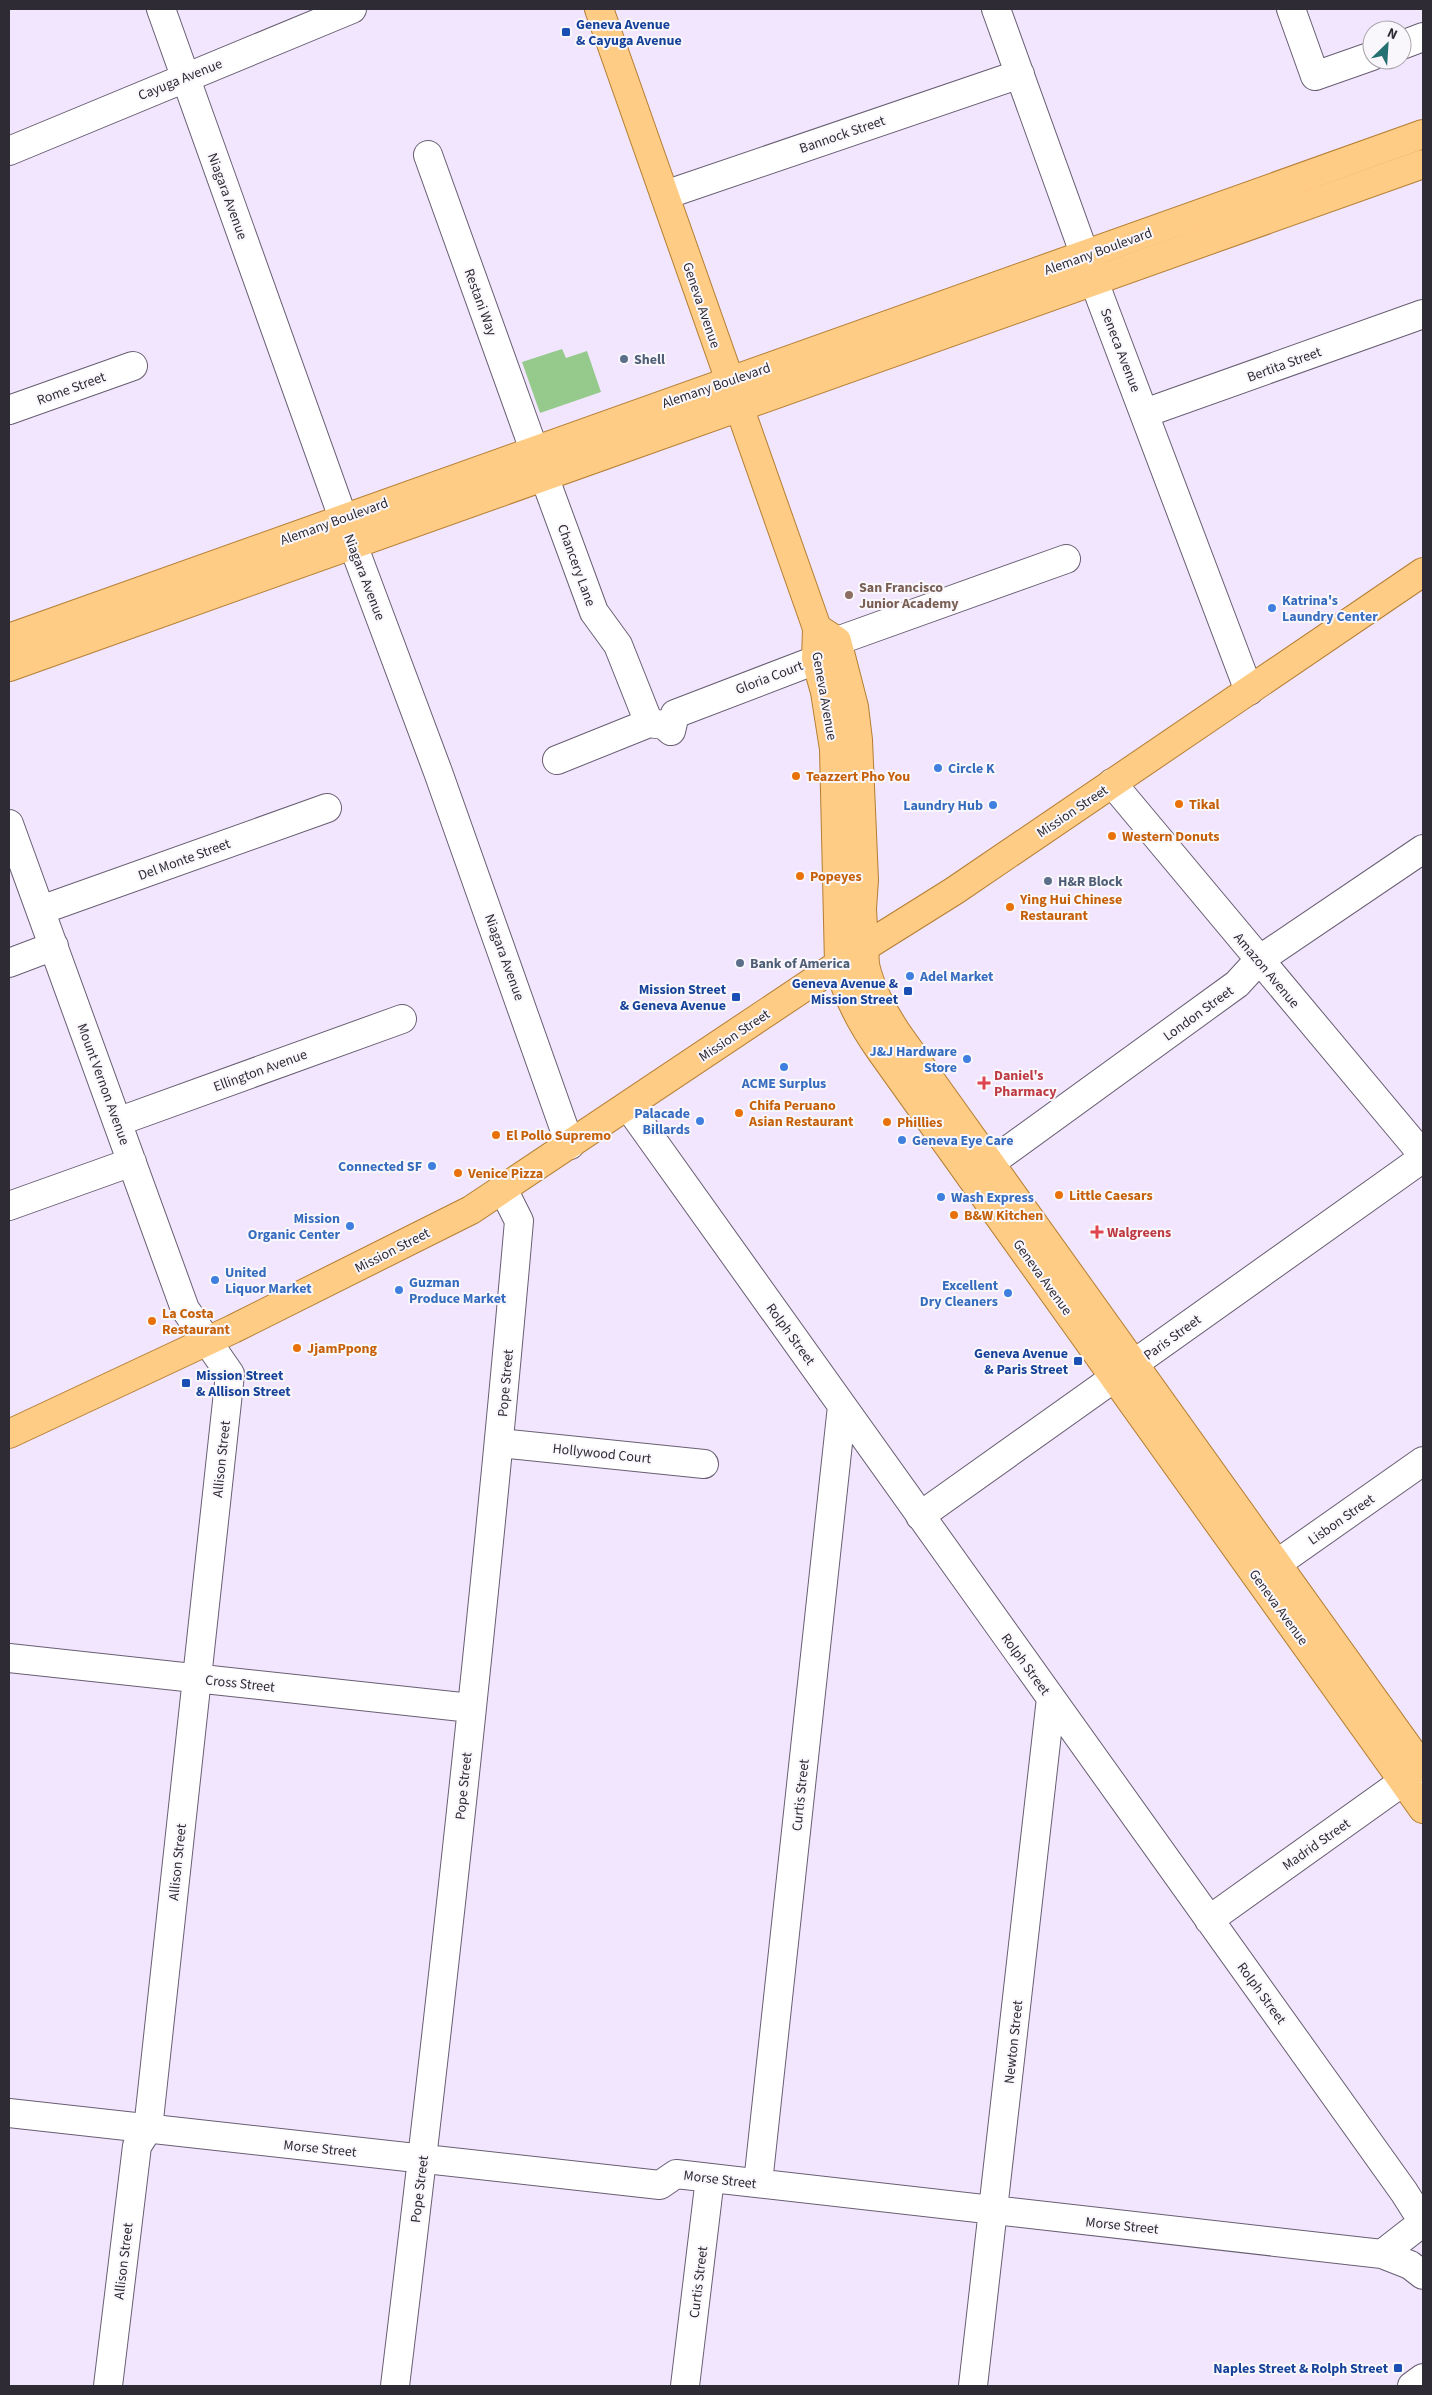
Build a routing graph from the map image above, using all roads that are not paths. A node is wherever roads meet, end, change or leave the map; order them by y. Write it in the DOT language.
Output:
graph roads {
  1 [pos="161,9"];
  2 [pos="352,9"];
  3 [pos="599,9"];
  4 [pos="996,9"];
  5 [pos="1291,9"];
  6 [pos="1362,60"];
  7 [pos="1020,74"];
  8 [pos="185,76"];
  9 [pos="1423,134"];
  10 [pos="9,150"];
  11 [pos="428,155"];
  12 [pos="1423,164"];
  13 [pos="666,195"];
  14 [pos="1085,255"];
  15 [pos="1094,282"];
  16 [pos="1423,314"];
  17 [pos="133,366"];
  18 [pos="728,381"];
  19 [pos="738,409"];
  20 [pos="9,410"];
  21 [pos="1145,413"];
  22 [pos="534,450"];
  23 [pos="544,476"];
  24 [pos="343,518"];
  25 [pos="352,544"];
  26 [pos="1066,559"];
  27 [pos="1423,572"];
  28 [pos="827,635"];
  29 [pos="9,638"];
  30 [pos="816,660"];
  31 [pos="9,667"];
  32 [pos="1249,691"];
  33 [pos="650,723"];
  34 [pos="557,760"];
  35 [pos="1112,784"];
  36 [pos="327,808"];
  37 [pos="9,824"];
  38 [pos="1423,848"];
  39 [pos="41,910"];
  40 [pos="54,946"];
  41 [pos="863,948"];
  42 [pos="1258,960"];
  43 [pos="9,963"];
  44 [pos="839,964"];
  45 [pos="402,1019"];
  46 [pos="628,1106"];
  47 [pos="117,1122"];
  48 [pos="570,1145"];
  49 [pos="1423,1156"];
  50 [pos="132,1162"];
  51 [pos="980,1170"];
  52 [pos="503,1189"];
  53 [pos="9,1206"];
  54 [pos="206,1341"];
  55 [pos="1124,1371"];
  56 [pos="842,1406"];
  57 [pos="9,1434"];
  58 [pos="500,1443"];
  59 [pos="1423,1461"];
  60 [pos="704,1464"];
  61 [pos="920,1516"];
  62 [pos="1268,1570"];
  63 [pos="9,1658"];
  64 [pos="197,1678"];
  65 [pos="1051,1698"];
  66 [pos="471,1708"];
  67 [pos="1418,1771"];
  68 [pos="1423,1809"];
  69 [pos="1209,1920"];
  70 [pos="9,2113"];
  71 [pos="148,2129"];
  72 [pos="422,2160"];
  73 [pos="710,2178"];
  74 [pos="758,2183"];
  75 [pos="994,2211"];
  76 [pos="1423,2222"];
  77 [pos="1382,2254"];
  78 [pos="1423,2275"];
  79 [pos="1423,2378"];
  80 [pos="108,2386"];
  81 [pos="396,2386"];
  82 [pos="686,2386"];
  83 [pos="973,2386"];
  84 [pos="1412,2386"];
  1 -- 8 [label="street, Niagara Avenue"];
  2 -- 8 [label="street, Cayuga Avenue"];
  3 -- 13 [label="main road, Geneva Avenue"];
  4 -- 7 [label="street, Seneca Avenue"];
  5 -- 6 [label="street"];
  7 -- 13 [label="street, Bannock Street"];
  7 -- 14 [label="street, Seneca Avenue"];
  8 -- 10 [label="street, Cayuga Avenue"];
  8 -- 24 [label="street, Niagara Avenue"];
  9 -- 14 [label="main road, Alemany Boulevard"];
  11 -- 22 [label="street, Restani Way"];
  12 -- 15 [label="main road, Alemany Boulevard"];
  13 -- 18 [label="main road, Geneva Avenue"];
  14 -- 15 [label="street, Seneca Avenue"];
  14 -- 18 [label="main road, Alemany Boulevard"];
  15 -- 19 [label="main road, Alemany Boulevard"];
  15 -- 21 [label="street, Seneca Avenue"];
  16 -- 21 [label="street, Bertita Street"];
  17 -- 20 [label="street, Rome Street"];
  18 -- 19 [label="main road, Geneva Avenue"];
  18 -- 22 [label="main road, Alemany Boulevard"];
  19 -- 23 [label="main road, Alemany Boulevard"];
  19 -- 28 [label="main road, Geneva Avenue"];
  21 -- 32 [label="street, Seneca Avenue"];
  22 -- 24 [label="main road, Alemany Boulevard"];
  23 -- 25 [label="main road, Alemany Boulevard"];
  23 -- 33 [label="street, Chancery Lane"];
  24 -- 25 [label="street, Niagara Avenue"];
  24 -- 29 [label="main road, Alemany Boulevard"];
  25 -- 31 [label="main road, Alemany Boulevard"];
  25 -- 48 [label="street, Niagara Avenue"];
  26 -- 28 [label="street"];
  27 -- 32 [label="main road, Mission Street"];
  28 -- 30 [label="main road, Geneva Avenue"];
  28 -- 41 [label="main road, Geneva Avenue"];
  30 -- 33 [label="street, Gloria Court"];
  30 -- 44 [label="main road, Geneva Avenue"];
  32 -- 35 [label="main road, Mission Street"];
  33 -- 34 [label="street"];
  35 -- 41 [label="main road, Mission Street"];
  35 -- 42 [label="street, Amazon Avenue"];
  36 -- 39 [label="street, Del Monte Street"];
  37 -- 39 [label="street, Mount Vernon Avenue"];
  38 -- 42 [label="street, London Street"];
  39 -- 40 [label="street, Mount Vernon Avenue"];
  40 -- 43 [label="street"];
  40 -- 47 [label="street, Mount Vernon Avenue"];
  41 -- 44 [label="main road, Mission Street"];
  41 -- 51 [label="main road, Geneva Avenue"];
  42 -- 49 [label="street, Amazon Avenue"];
  42 -- 51 [label="street, London Street"];
  44 -- 46 [label="main road, Mission Street"];
  44 -- 51 [label="main road, Geneva Avenue"];
  45 -- 47 [label="street, Ellington Avenue"];
  46 -- 48 [label="main road, Mission Street"];
  46 -- 56 [label="street, Rolph Street"];
  47 -- 50 [label="street, Mount Vernon Avenue"];
  48 -- 52 [label="main road, Mission Street"];
  49 -- 55 [label="street, Paris Street"];
  50 -- 53 [label="street"];
  50 -- 54 [label="street, Mount Vernon Avenue"];
  51 -- 55 [label="main road, Geneva Avenue"];
  52 -- 54 [label="main road, Mission Street"];
  52 -- 58 [label="street, Pope Street"];
  54 -- 57 [label="main road, Mission Street"];
  54 -- 64 [label="street, Allison Street"];
  55 -- 61 [label="street, Paris Street"];
  55 -- 62 [label="main road, Geneva Avenue"];
  56 -- 61 [label="street, Rolph Street"];
  56 -- 74 [label="street, Curtis Street"];
  58 -- 60 [label="street, Hollywood Court"];
  58 -- 66 [label="street, Pope Street"];
  59 -- 62 [label="street, Lisbon Street"];
  61 -- 65 [label="street, Rolph Street"];
  62 -- 67 [label="main road, Geneva Avenue"];
  63 -- 64 [label="street, Cross Street"];
  64 -- 66 [label="street, Cross Street"];
  64 -- 71 [label="street, Allison Street"];
  65 -- 69 [label="street, Rolph Street"];
  65 -- 75 [label="street, Newton Street"];
  66 -- 72 [label="street, Pope Street"];
  67 -- 68 [label="main road, Geneva Avenue"];
  67 -- 69 [label="street, Madrid Street"];
  69 -- 76 [label="street, Rolph Street"];
  70 -- 71 [label="street, Morse Street"];
  71 -- 72 [label="street, Morse Street"];
  71 -- 80 [label="street, Allison Street"];
  72 -- 73 [label="street, Morse Street"];
  72 -- 81 [label="street, Pope Street"];
  73 -- 74 [label="street, Morse Street"];
  73 -- 82 [label="street, Curtis Street"];
  74 -- 75 [label="street, Morse Street"];
  75 -- 77 [label="street, Morse Street"];
  75 -- 83 [label="street, Newton Street"];
  76 -- 77 [label="street"];
  77 -- 78 [label="street"];
  79 -- 84 [label="street"];
}
